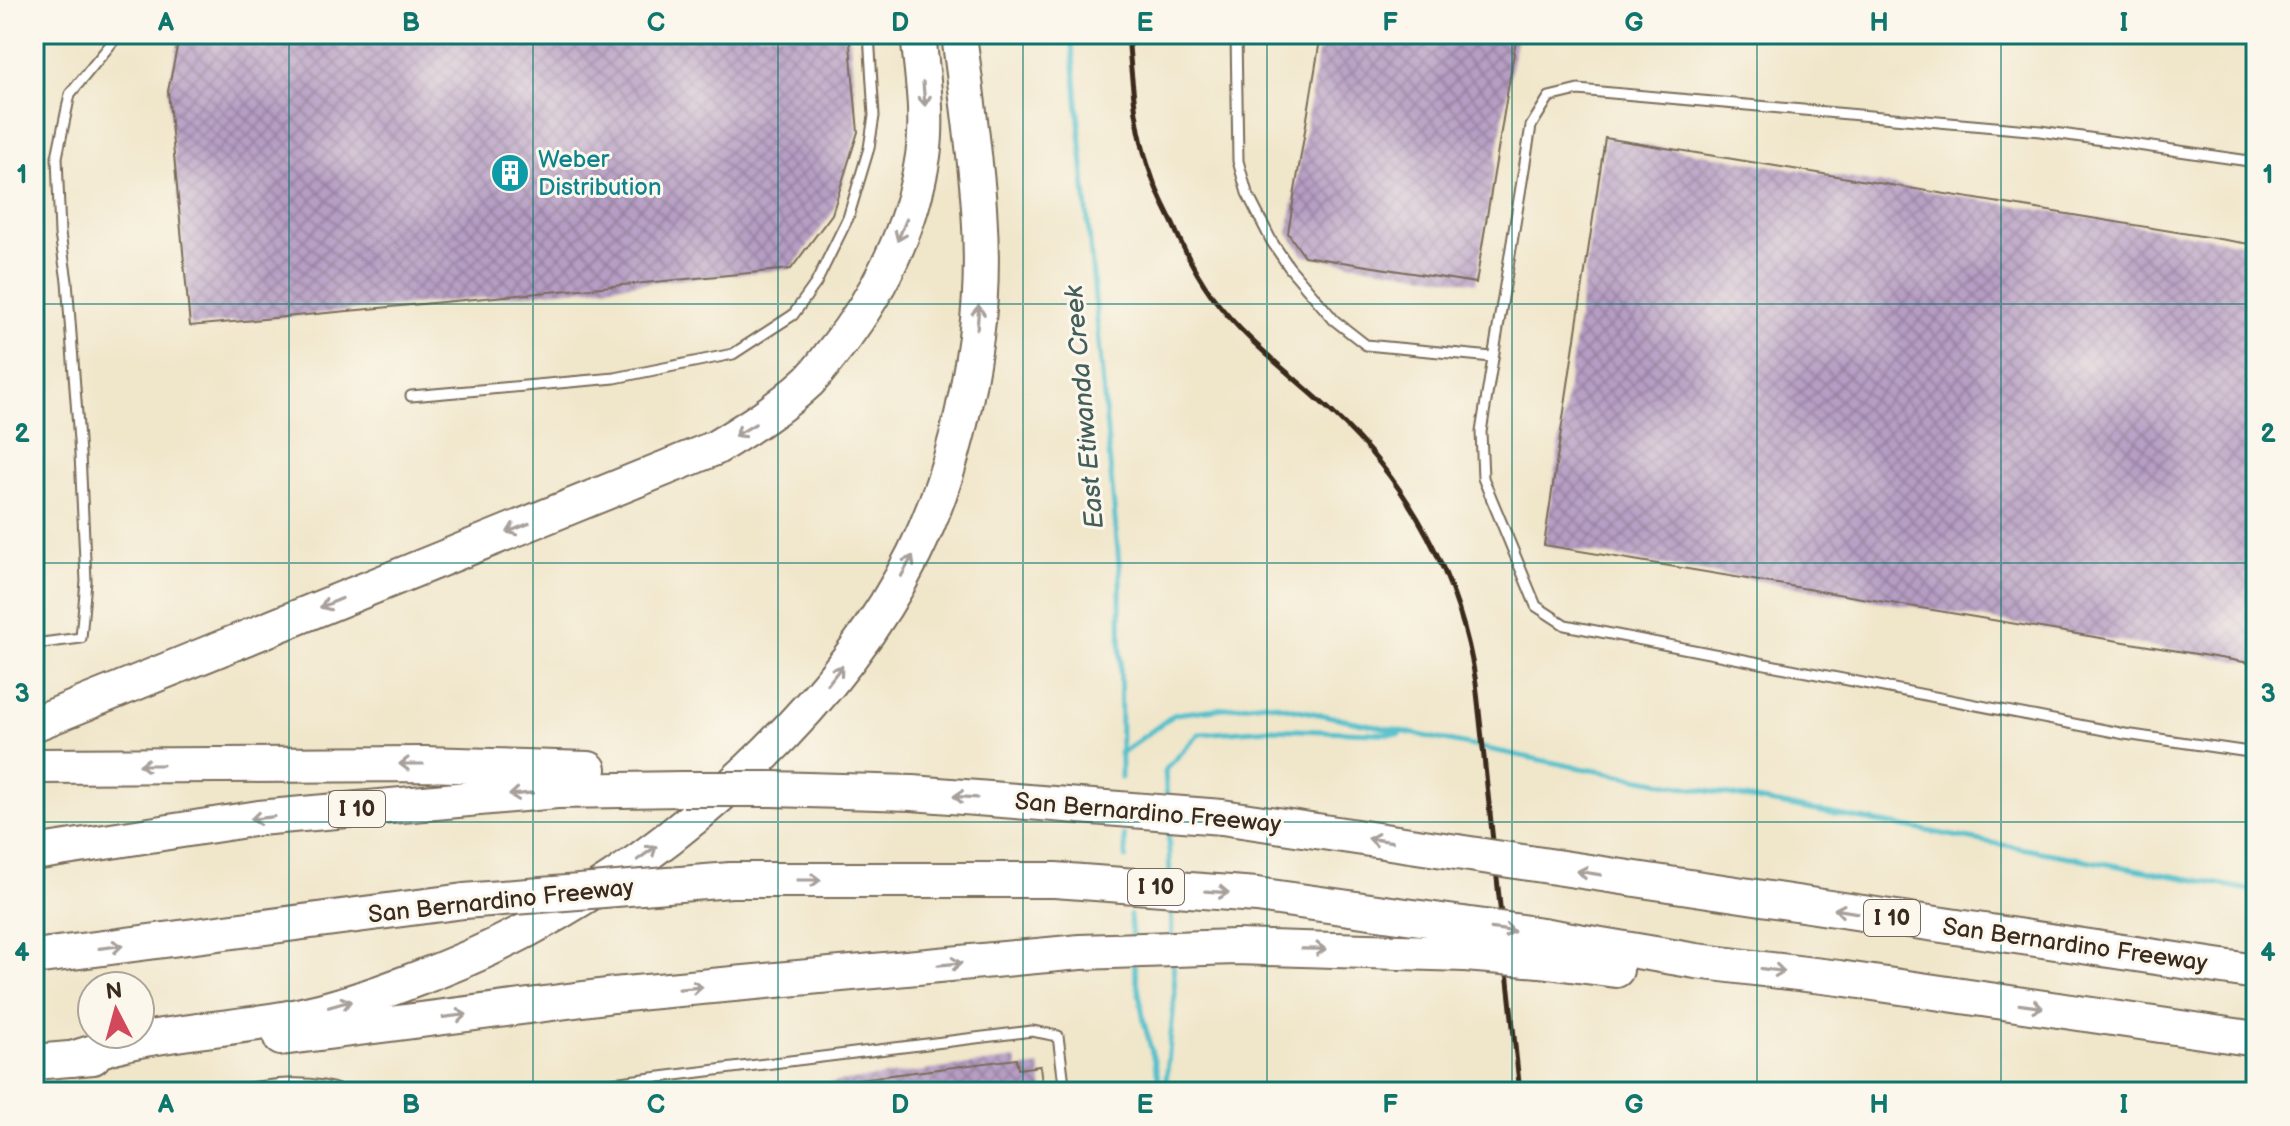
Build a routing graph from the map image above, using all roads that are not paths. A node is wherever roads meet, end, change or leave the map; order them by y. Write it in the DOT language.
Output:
graph roads {
  1 [pos="119,34"];
  2 [pos="869,34"];
  3 [pos="918,34"];
  4 [pos="959,34"];
  5 [pos="1236,34"];
  6 [pos="2256,162"];
  7 [pos="1492,357"];
  8 [pos="411,396"];
  9 [pos="34,644"];
  10 [pos="34,724"];
  11 [pos="2256,753"];
  12 [pos="34,766"];
  13 [pos="683,789"];
  14 [pos="34,853"];
  15 [pos="1464,939"];
  16 [pos="34,957"];
  17 [pos="2256,972"];
  18 [pos="2256,1039"];
  19 [pos="72,1059"];
  20 [pos="34,1062"];
  21 [pos="221,1092"];
  22 [pos="344,1092"];
  23 [pos="539,1092"];
  24 [pos="1065,1092"];
  1 -- 9 [label="lane"];
  2 -- 8 [label="lane"];
  3 -- 10 [label="highway, one-way"];
  19 -- 4 [label="highway, one-way"];
  5 -- 7 [label="lane"];
  6 -- 7 [label="lane"];
  7 -- 11 [label="lane"];
  13 -- 12 [label="highway, one-way"];
  13 -- 14 [label="highway, San Bernardino Freeway / I 10, one-way"];
  17 -- 13 [label="highway, San Bernardino Freeway / I 10, one-way, bridge"];
  16 -- 15 [label="highway, San Bernardino Freeway / I 10, one-way, bridge"];
  15 -- 18 [label="highway, San Bernardino Freeway / I 10, one-way, bridge"];
  19 -- 15 [label="highway, one-way"];
  19 -- 20 [label="highway"];
  21 -- 22 [label="lane"];
  23 -- 24 [label="lane"];
}
